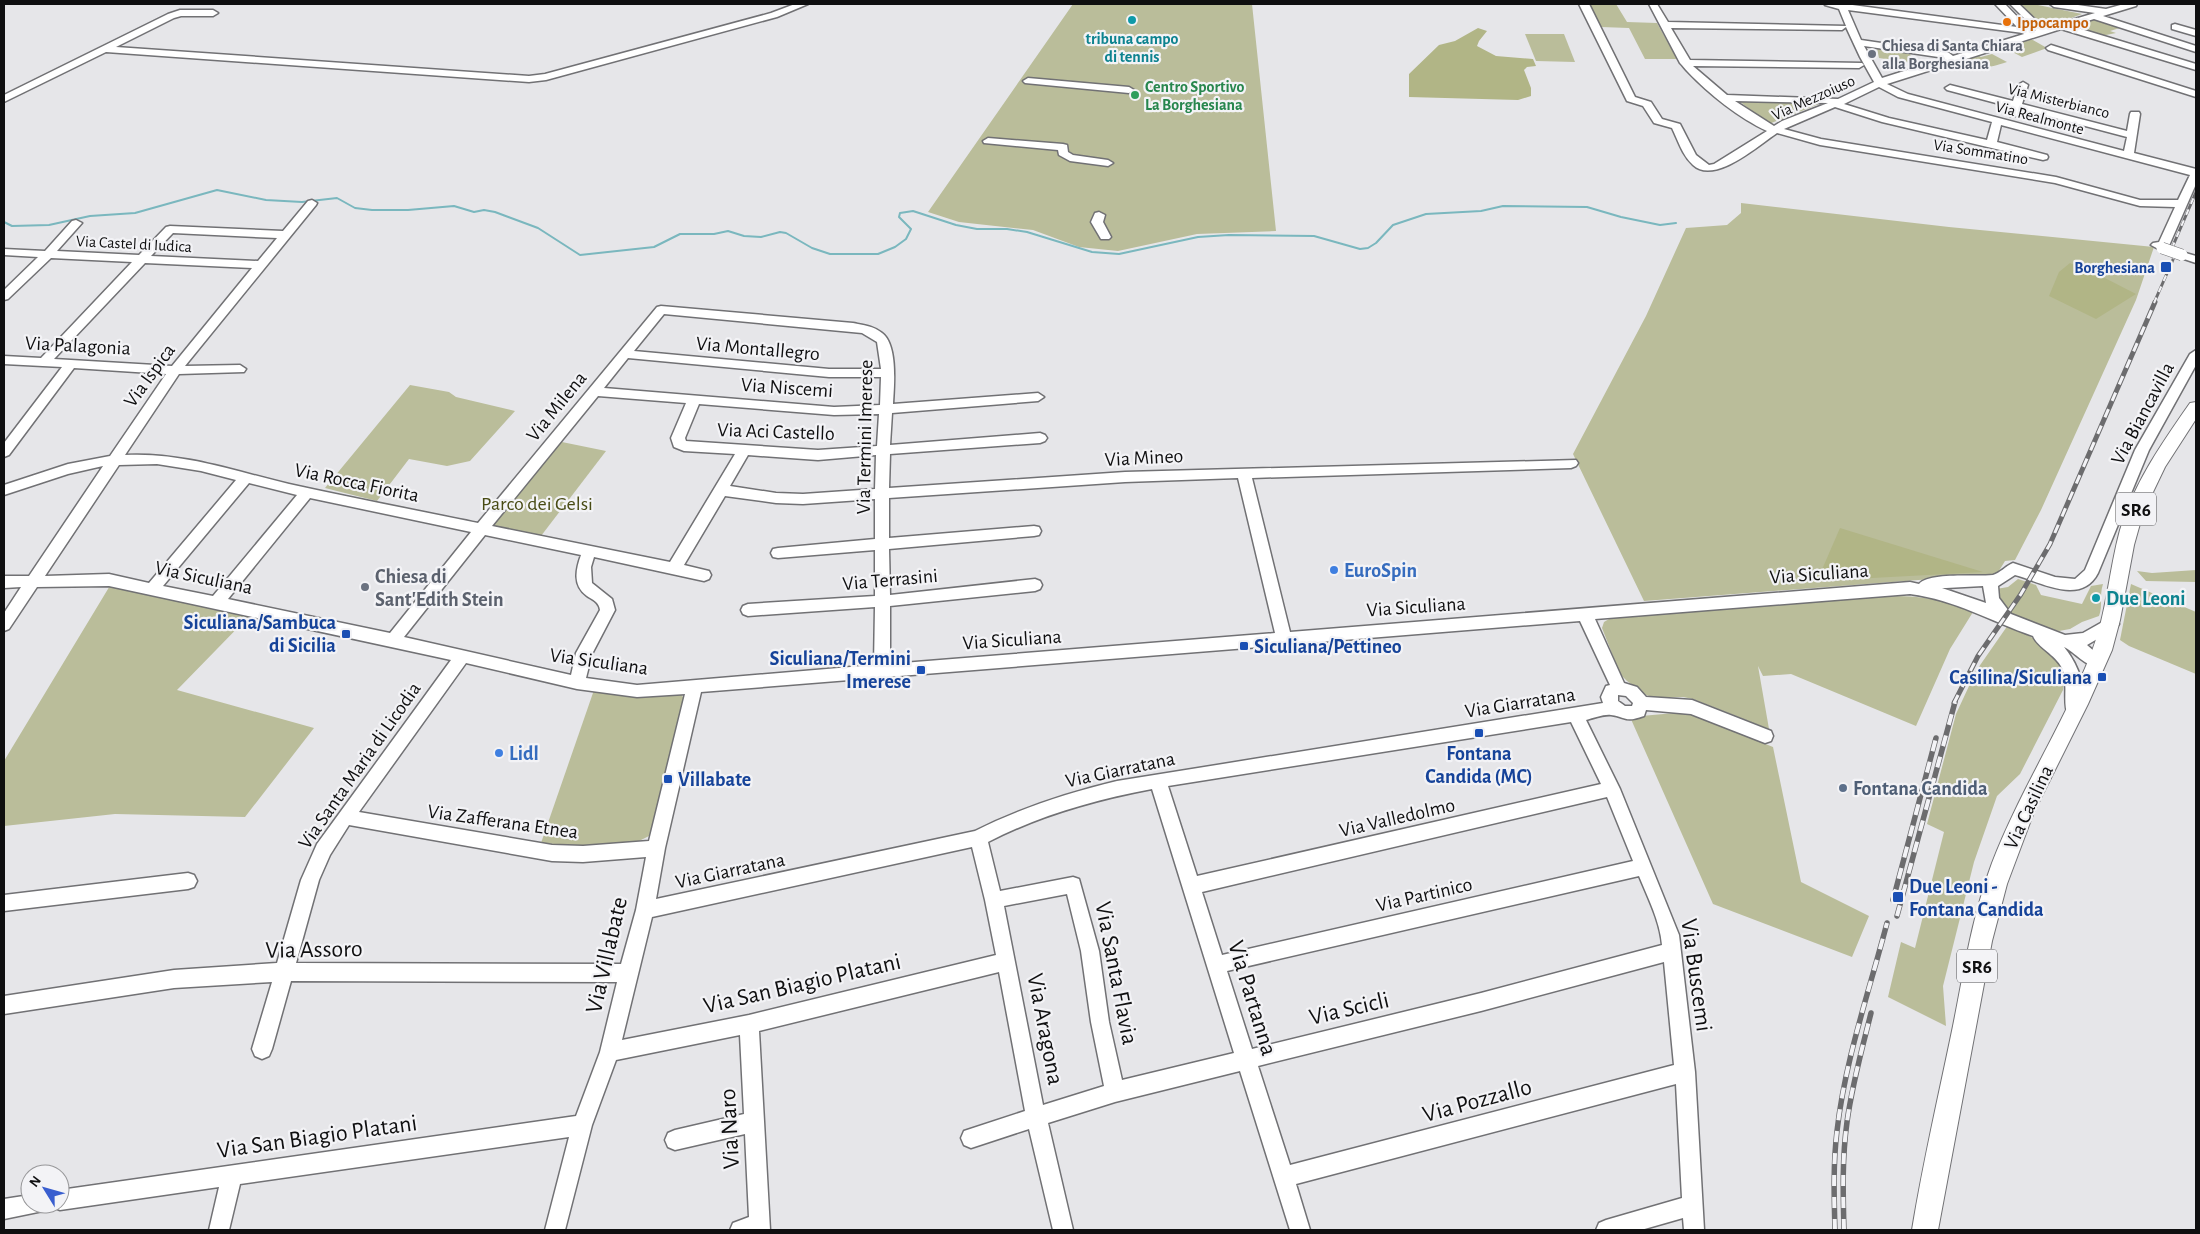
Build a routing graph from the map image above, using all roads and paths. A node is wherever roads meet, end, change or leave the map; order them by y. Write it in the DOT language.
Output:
graph roads {
  1 [pos="803,4"];
  2 [pos="1584,4"];
  3 [pos="1653,4"];
  4 [pos="1830,4"];
  5 [pos="2000,4"];
  6 [pos="2014,4"];
  7 [pos="2054,4"];
  8 [pos="2133,4"];
  9 [pos="1841,5"];
  10 [pos="2107,11"];
  11 [pos="212,13"];
  12 [pos="2094,16"];
  13 [pos="1664,25"];
  14 [pos="2062,26"];
  15 [pos="2175,27"];
  16 [pos="1842,28"];
  17 [pos="2043,32"];
  18 [pos="2029,33"];
  19 [pos="2196,33"];
  20 [pos="1859,42"];
  21 [pos="2051,48"];
  22 [pos="104,49"];
  23 [pos="2196,49"];
  24 [pos="1956,57"];
  25 [pos="1685,62"];
  26 [pos="1859,65"];
  27 [pos="2196,67"];
  28 [pos="1028,81"];
  29 [pos="1875,85"];
  30 [pos="2023,85"];
  31 [pos="1950,88"];
  32 [pos="1129,90"];
  33 [pos="2196,94"];
  34 [pos="1724,98"];
  35 [pos="4,99"];
  36 [pos="1839,102"];
  37 [pos="2017,105"];
  38 [pos="2135,114"];
  39 [pos="1998,121"];
  40 [pos="2011,124"];
  41 [pos="1774,130"];
  42 [pos="2132,134"];
  43 [pos="988,141"];
  44 [pos="1991,144"];
  45 [pos="2129,155"];
  46 [pos="2043,157"];
  47 [pos="1108,163"];
  48 [pos="2196,172"];
  49 [pos="312,203"];
  50 [pos="2183,203"];
  51 [pos="1099,215"];
  52 [pos="76,223"];
  53 [pos="287,236"];
  54 [pos="1105,237"];
  55 [pos="4,252"];
  56 [pos="46,255"];
  57 [pos="143,259"];
  58 [pos="2196,260"];
  59 [pos="262,265"];
  60 [pos="4,296"];
  61 [pos="661,310"];
  62 [pos="626,354"];
  63 [pos="2196,354"];
  64 [pos="4,360"];
  65 [pos="44,362"];
  66 [pos="70,364"];
  67 [pos="176,370"];
  68 [pos="240,370"];
  69 [pos="887,373"];
  70 [pos="593,391"];
  71 [pos="1038,397"];
  72 [pos="694,400"];
  73 [pos="2196,407"];
  74 [pos="886,409"];
  75 [pos="1040,438"];
  76 [pos="744,451"];
  77 [pos="883,451"];
  78 [pos="4,452"];
  79 [pos="113,461"];
  80 [pos="1571,463"];
  81 [pos="1244,473"];
  82 [pos="245,479"];
  83 [pos="4,490"];
  84 [pos="720,490"];
  85 [pos="307,493"];
  86 [pos="883,494"];
  87 [pos="482,528"];
  88 [pos="1034,532"];
  89 [pos="883,543"];
  90 [pos="589,551"];
  91 [pos="778,553"];
  92 [pos="674,569"];
  93 [pos="704,575"];
  94 [pos="32,581"];
  95 [pos="4,582"];
  96 [pos="1971,582"];
  97 [pos="1990,582"];
  98 [pos="1035,585"];
  99 [pos="153,588"];
  100 [pos="1910,588"];
  101 [pos="1954,596"];
  102 [pos="883,601"];
  103 [pos="217,602"];
  104 [pos="748,610"];
  105 [pos="1585,615"];
  106 [pos="2011,620"];
  107 [pos="2111,624"];
  108 [pos="4,625"];
  109 [pos="1284,638"];
  110 [pos="393,640"];
  111 [pos="2059,643"];
  112 [pos="463,656"];
  113 [pos="2098,662"];
  114 [pos="882,670"];
  115 [pos="577,683"];
  116 [pos="694,687"];
  117 [pos="1619,688"];
  118 [pos="1641,703"];
  119 [pos="1614,708"];
  120 [pos="1576,715"];
  121 [pos="2073,715"];
  122 [pos="1765,736"];
  123 [pos="1158,781"];
  124 [pos="1612,789"];
  125 [pos="345,817"];
  126 [pos="978,838"];
  127 [pos="656,848"];
  128 [pos="1643,867"];
  129 [pos="188,881"];
  130 [pos="1191,886"];
  131 [pos="994,900"];
  132 [pos="4,903"];
  133 [pos="644,910"];
  134 [pos="1673,951"];
  135 [pos="1005,962"];
  136 [pos="1216,964"];
  137 [pos="283,972"];
  138 [pos="628,973"];
  139 [pos="4,1005"];
  140 [pos="749,1024"];
  141 [pos="262,1049"];
  142 [pos="610,1052"];
  143 [pos="1245,1058"];
  144 [pos="1685,1072"];
  145 [pos="1115,1092"];
  146 [pos="1037,1115"];
  147 [pos="753,1122"];
  148 [pos="582,1125"];
  149 [pos="971,1138"];
  150 [pos="675,1140"];
  151 [pos="232,1174"];
  152 [pos="1283,1177"];
  153 [pos="70,1198"];
  154 [pos="1692,1205"];
  155 [pos="20,1206"];
  156 [pos="4,1209"];
  157 [pos="753,1229"];
  158 [pos="219,1230"];
  159 [pos="555,1230"];
  160 [pos="1063,1230"];
  161 [pos="1300,1230"];
  162 [pos="1606,1230"];
  163 [pos="1694,1230"];
  164 [pos="1925,1230"];
  1 -- 22 [label="street"];
  2 -- 41 [label="street, Via Mezzoiuso"];
  3 -- 13 [label="street, Via Sommatino"];
  4 -- 9 [label="street"];
  4 -- 16 [label="street"];
  5 -- 18 [label="street"];
  6 -- 17 [label="street"];
  7 -- 10 [label="street"];
  8 -- 10 [label="street, Via Mezzoiuso"];
  9 -- 18 [label="street"];
  9 -- 20 [label="street"];
  10 -- 12 [label="street, Via Mezzoiuso"];
  11 -- 22 [label="street"];
  12 -- 14 [label="street, Via Mezzoiuso"];
  12 -- 23 [label="street"];
  13 -- 16 [label="street"];
  13 -- 25 [label="street, Via Sommatino"];
  14 -- 17 [label="street, Via Mezzoiuso"];
  14 -- 27 [label="street"];
  15 -- 19 [label="street"];
  16 -- 26 [label="street"];
  17 -- 18 [label="street, Via Mezzoiuso"];
  18 -- 24 [label="street, Via Mezzoiuso"];
  20 -- 24 [label="street"];
  20 -- 29 [label="street"];
  21 -- 33 [label="street"];
  22 -- 35 [label="street"];
  24 -- 29 [label="street, Via Mezzoiuso"];
  25 -- 26 [label="street"];
  25 -- 34 [label="street, Via Sommatino"];
  26 -- 29 [label="street"];
  28 -- 32 [label="street"];
  29 -- 36 [label="street, Via Mezzoiuso"];
  29 -- 39 [label="street, Via Realmonte"];
  30 -- 37 [label="street"];
  31 -- 37 [label="street, Via Misterbianco"];
  34 -- 36 [label="street"];
  34 -- 41 [label="street, Via Sommatino"];
  36 -- 41 [label="street, Via Mezzoiuso"];
  36 -- 44 [label="street"];
  37 -- 40 [label="street"];
  37 -- 42 [label="street, Via Misterbianco"];
  38 -- 42 [label="street, Via Misterbianco"];
  39 -- 40 [label="street, Via Realmonte"];
  39 -- 44 [label="street"];
  40 -- 45 [label="street, Via Realmonte"];
  41 -- 50 [label="street, Via Sommatino"];
  42 -- 45 [label="street, Via Misterbianco"];
  43 -- 47 [label="street"];
  44 -- 46 [label="street"];
  45 -- 48 [label="street, Via Realmonte"];
  48 -- 50 [label="street"];
  49 -- 53 [label="street, Via Ispica"];
  50 -- 58 [label="street, bridge"];
  51 -- 54 [label="street"];
  52 -- 56 [label="street"];
  53 -- 57 [label="street"];
  53 -- 59 [label="street, Via Ispica"];
  55 -- 56 [label="street, Via Castel di Iudica"];
  56 -- 57 [label="street, Via Castel di Iudica"];
  56 -- 60 [label="street"];
  57 -- 59 [label="street, Via Castel di Iudica"];
  57 -- 65 [label="street"];
  59 -- 67 [label="street, Via Ispica"];
  61 -- 62 [label="street, Via Milena"];
  61 -- 69 [label="street, Via Termini Imerese"];
  62 -- 69 [label="street, Via Montallegro"];
  62 -- 70 [label="street, Via Milena"];
  63 -- 97 [label="street, Via Biancavilla"];
  64 -- 65 [label="street, Via Palagonia"];
  65 -- 66 [label="street, Via Palagonia"];
  66 -- 67 [label="street, Via Palagonia"];
  66 -- 78 [label="street"];
  67 -- 68 [label="street, Via Palagonia"];
  67 -- 79 [label="street, Via Ispica"];
  69 -- 74 [label="street, Via Termini Imerese"];
  70 -- 72 [label="street, Via Niscemi"];
  70 -- 87 [label="street, Via Milena"];
  71 -- 74 [label="street, Via Niscemi"];
  72 -- 74 [label="street, Via Niscemi"];
  72 -- 76 [label="street, Via Aci Castello"];
  73 -- 107 [label="main road, Via Casilina / SR6"];
  74 -- 77 [label="street, Via Termini Imerese"];
  75 -- 77 [label="street, Via Aci Castello"];
  76 -- 77 [label="street, Via Aci Castello"];
  76 -- 84 [label="street"];
  77 -- 86 [label="street, Via Termini Imerese"];
  79 -- 82 [label="street, Via Rocca Fiorita"];
  79 -- 83 [label="street, Via Rocca Fiorita"];
  79 -- 94 [label="street, Via Ispica"];
  80 -- 81 [label="street, Via Mineo"];
  81 -- 86 [label="street, Via Mineo"];
  81 -- 109 [label="street"];
  82 -- 85 [label="street, Via Rocca Fiorita"];
  82 -- 99 [label="street"];
  84 -- 86 [label="street, Via Mineo"];
  84 -- 92 [label="street"];
  85 -- 87 [label="street, Via Rocca Fiorita"];
  85 -- 103 [label="street"];
  86 -- 89 [label="street, Via Termini Imerese"];
  87 -- 90 [label="street, Via Rocca Fiorita"];
  87 -- 110 [label="street, Via Milena"];
  88 -- 89 [label="street"];
  89 -- 91 [label="street"];
  89 -- 102 [label="street, Via Termini Imerese"];
  90 -- 92 [label="street, Via Rocca Fiorita"];
  90 -- 115 [label="street"];
  92 -- 93 [label="street, Via Rocca Fiorita"];
  94 -- 95 [label="street, Via Siculiana"];
  94 -- 99 [label="street, Via Siculiana"];
  94 -- 108 [label="street, Via Ispica"];
  96 -- 97 [label="street"];
  96 -- 100 [label="street"];
  96 -- 101 [label="street"];
  97 -- 106 [label="street"];
  98 -- 102 [label="street, Via Terrasini"];
  99 -- 103 [label="street, Via Siculiana"];
  100 -- 101 [label="street, Via Siculiana"];
  100 -- 105 [label="street, Via Siculiana"];
  101 -- 106 [label="street, Via Siculiana"];
  102 -- 104 [label="street, Via Terrasini"];
  102 -- 114 [label="street, Via Termini Imerese"];
  103 -- 110 [label="street, Via Siculiana"];
  105 -- 109 [label="street, Via Siculiana"];
  105 -- 117 [label="street"];
  106 -- 111 [label="street, Via Siculiana"];
  107 -- 111 [label="street"];
  107 -- 113 [label="main road, Via Casilina / SR6"];
  109 -- 114 [label="street, Via Siculiana"];
  110 -- 112 [label="street, Via Siculiana"];
  111 -- 113 [label="street"];
  111 -- 121 [label="street"];
  112 -- 115 [label="street, Via Siculiana"];
  112 -- 125 [label="street, Via Santa Maria di Licodia"];
  113 -- 121 [label="main road, Via Casilina / SR6"];
  114 -- 116 [label="street, Via Siculiana"];
  115 -- 116 [label="street, Via Siculiana"];
  116 -- 127 [label="street, Via Villabate"];
  117 -- 118 [label="street"];
  117 -- 119 [label="street"];
  118 -- 119 [label="street"];
  118 -- 122 [label="street"];
  119 -- 120 [label="street, Via Giarratana"];
  120 -- 123 [label="street, Via Giarratana"];
  120 -- 124 [label="street, Via Buscemi"];
  121 -- 164 [label="main road, Via Casilina / SR6"];
  123 -- 126 [label="street, Via Giarratana"];
  123 -- 130 [label="street, Via Partanna"];
  124 -- 128 [label="street, Via Buscemi"];
  124 -- 130 [label="street, Via Valledolmo"];
  125 -- 127 [label="street, Via Zafferana Etnea"];
  125 -- 137 [label="street, Via Santa Maria di Licodia"];
  126 -- 131 [label="street, Via Aragona"];
  126 -- 133 [label="street, Via Giarratana"];
  127 -- 133 [label="street, Via Villabate"];
  128 -- 134 [label="street, Via Buscemi"];
  128 -- 136 [label="street, Via Partinico"];
  129 -- 132 [label="street"];
  130 -- 136 [label="street, Via Partanna"];
  131 -- 135 [label="street, Via Aragona"];
  131 -- 145 [label="street, Via Santa Flavia"];
  133 -- 138 [label="street, Via Villabate"];
  134 -- 143 [label="street, Via Scicli"];
  134 -- 144 [label="street, Via Buscemi"];
  135 -- 140 [label="street, Via San Biagio Platani"];
  135 -- 146 [label="street, Via Aragona"];
  136 -- 143 [label="street, Via Partanna"];
  137 -- 138 [label="street, Via Assoro"];
  137 -- 139 [label="street, Via Assoro"];
  137 -- 141 [label="street, Via Santa Maria di Licodia"];
  138 -- 142 [label="street, Via Villabate"];
  140 -- 142 [label="street, Via San Biagio Platani"];
  140 -- 147 [label="street, Via Naro"];
  142 -- 148 [label="street, Via Villabate"];
  143 -- 145 [label="street, Via Scicli"];
  143 -- 152 [label="street, Via Partanna"];
  144 -- 152 [label="street, Via Pozzallo"];
  144 -- 154 [label="street, Via Buscemi"];
  145 -- 146 [label="street, Via Scicli"];
  146 -- 149 [label="street, Via Scicli"];
  146 -- 160 [label="street, Via Aragona"];
  147 -- 150 [label="street"];
  147 -- 157 [label="street, Via Naro"];
  148 -- 151 [label="street, Via San Biagio Platani"];
  148 -- 159 [label="street, Via Villabate"];
  151 -- 153 [label="street, Via San Biagio Platani"];
  151 -- 158 [label="street"];
  152 -- 161 [label="street, Via Partanna"];
  154 -- 162 [label="street"];
  154 -- 163 [label="street, Via Buscemi"];
  155 -- 156 [label="street"];
}
